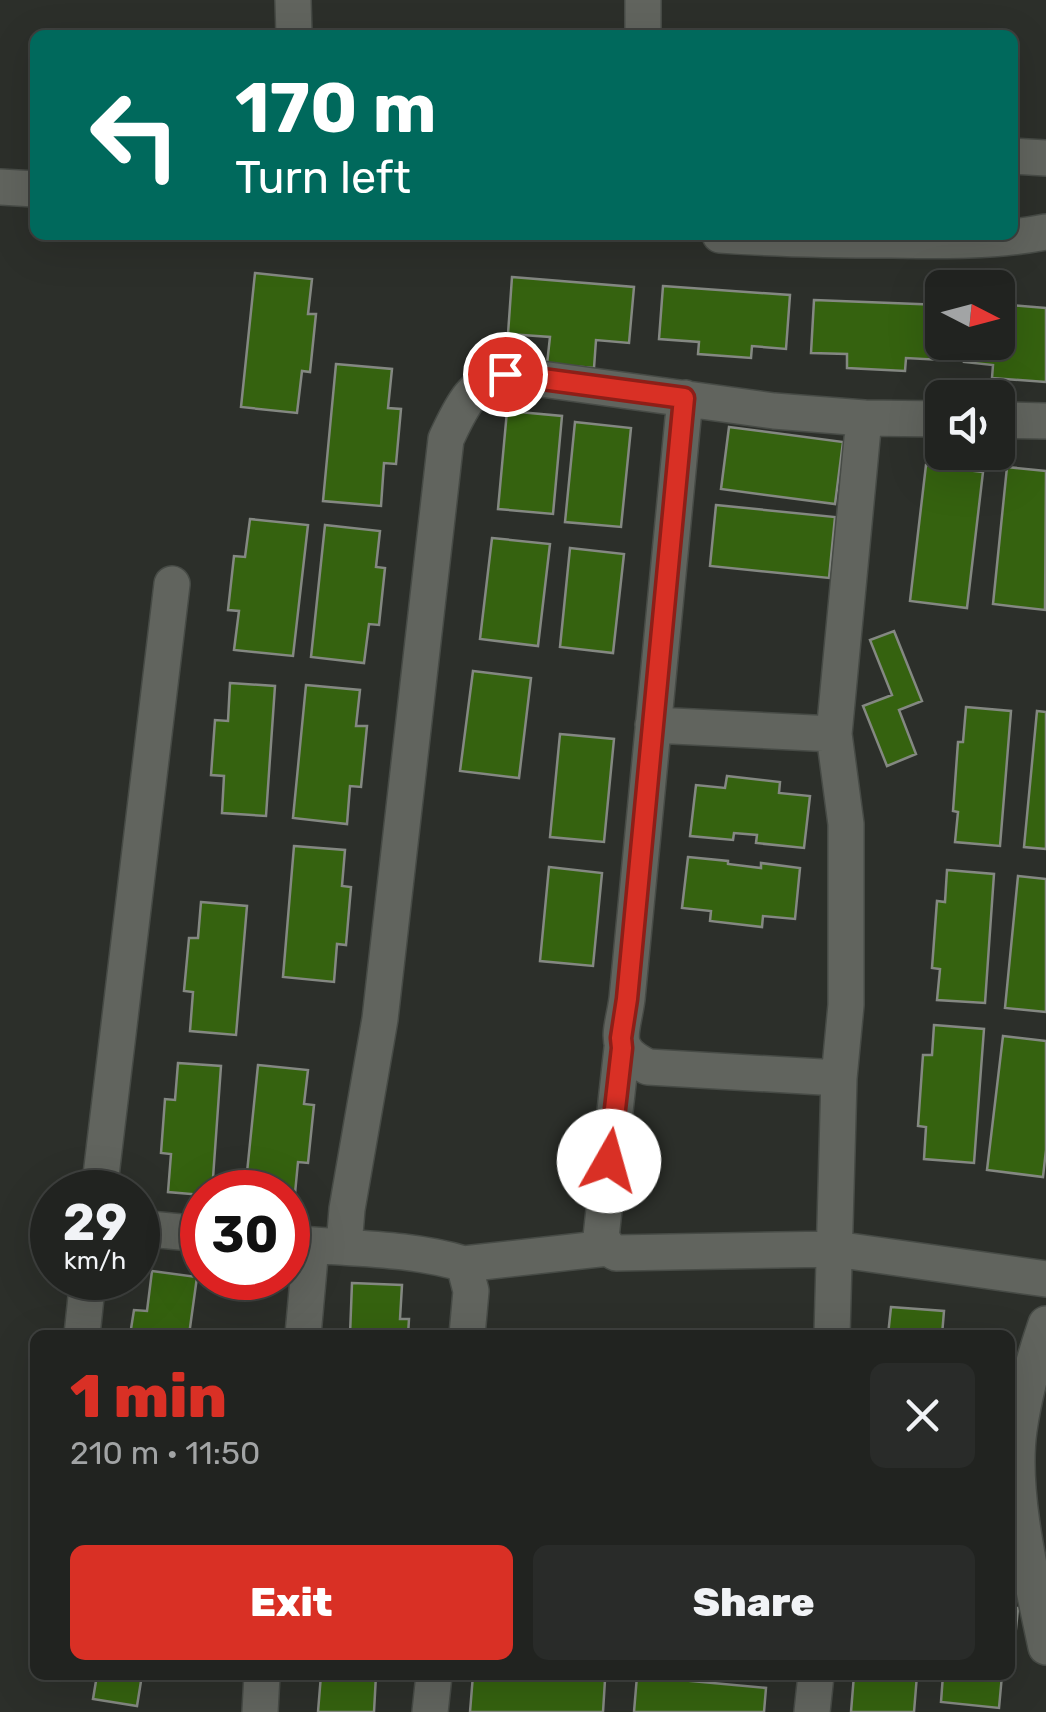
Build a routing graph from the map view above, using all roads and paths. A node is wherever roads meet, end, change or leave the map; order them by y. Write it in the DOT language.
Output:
graph roads {
  1 [pos="293,0"];
  2 [pos="643,0"];
  3 [pos="294,30"];
  4 [pos="643,30"];
  5 [pos="1018,156"];
  6 [pos="1046,158"];
  7 [pos="0,187"];
  8 [pos="30,189"];
  9 [pos="1046,232"];
  10 [pos="1018,238"];
  11 [pos="861,240"];
  12 [pos="963,240"];
  13 [pos="684,398"];
  14 [pos="864,418"];
  15 [pos="925,419"];
  16 [pos="1015,420"];
  17 [pos="1046,421"];
  18 [pos="172,584"];
  19 [pos="653,725"];
  20 [pos="834,734"];
  21 [pos="622,1048"];
  22 [pos="839,1078"];
  23 [pos="102,1170"];
  24 [pos="314,1245"];
  25 [pos="608,1248"];
  26 [pos="835,1249"];
  27 [pos="464,1264"];
  28 [pos="1046,1279"];
  29 [pos="86,1300"];
  30 [pos="1046,1324"];
  31 [pos="83,1330"];
  32 [pos="303,1330"];
  33 [pos="467,1330"];
  34 [pos="832,1330"];
  35 [pos="1042,1603"];
  36 [pos="1046,1647"];
  37 [pos="262,1680"];
  38 [pos="433,1680"];
  39 [pos="815,1680"];
  40 [pos="260,1712"];
  41 [pos="430,1712"];
  42 [pos="812,1712"];
  1 -- 3 [label="street"];
  2 -- 4 [label="street"];
  5 -- 6 [label="street"];
  7 -- 8 [label="street"];
  9 -- 10 [label="street"];
  11 -- 12 [label="street"];
  13 -- 14 [label="street"];
  13 -- 19 [label="street"];
  13 -- 24 [label="street"];
  14 -- 15 [label="street"];
  14 -- 20 [label="street"];
  16 -- 17 [label="street"];
  18 -- 23 [label="street"];
  19 -- 20 [label="street"];
  19 -- 21 [label="street"];
  20 -- 22 [label="street"];
  21 -- 22 [label="street"];
  21 -- 25 [label="street"];
  22 -- 26 [label="street"];
  24 -- 27 [label="street"];
  24 -- 32 [label="street"];
  25 -- 26 [label="street"];
  25 -- 27 [label="street"];
  26 -- 28 [label="street"];
  26 -- 34 [label="street"];
  27 -- 33 [label="street"];
  29 -- 31 [label="street"];
  30 -- 35 [label="street"];
  35 -- 36 [label="street"];
  37 -- 40 [label="street"];
  38 -- 41 [label="street"];
  39 -- 42 [label="street"];
}
